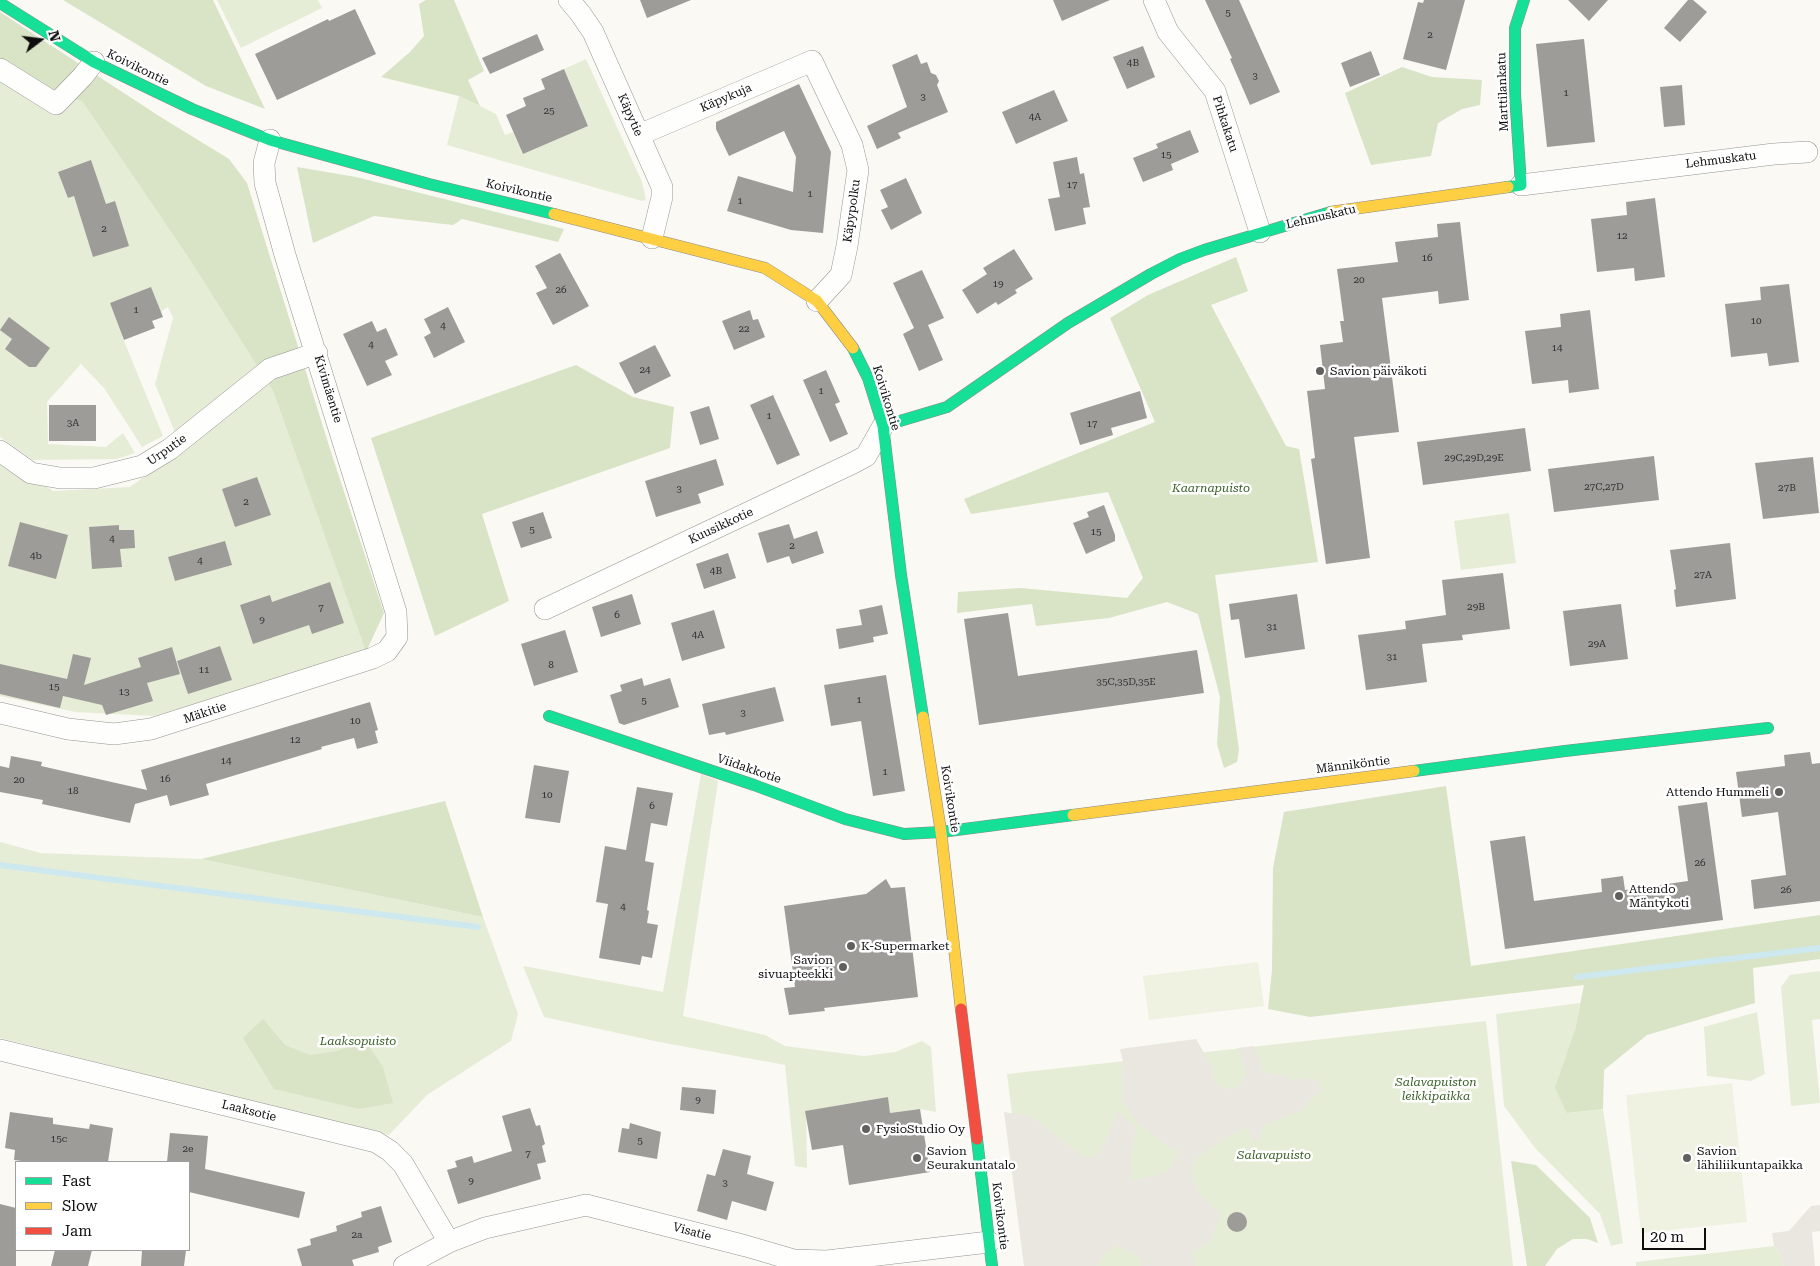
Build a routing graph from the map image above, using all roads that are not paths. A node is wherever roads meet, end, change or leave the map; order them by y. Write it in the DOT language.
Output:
graph roads {
  1 [pos="569,0"];
  2 [pos="1154,0"];
  3 [pos="1524,0"];
  4 [pos="0,3"];
  5 [pos="812,61"];
  6 [pos="94,62"];
  7 [pos="0,69"];
  8 [pos="639,135"];
  9 [pos="270,140"];
  10 [pos="1807,152"];
  11 [pos="1521,185"];
  12 [pos="1260,232"];
  13 [pos="652,238"];
  14 [pos="817,301"];
  15 [pos="317,353"];
  16 [pos="883,426"];
  17 [pos="0,451"];
  18 [pos="545,609"];
  19 [pos="397,636"];
  20 [pos="0,713"];
  21 [pos="549,716"];
  22 [pos="1768,728"];
  23 [pos="941,832"];
  24 [pos="0,1050"];
  25 [pos="449,1242"];
  26 [pos="989,1242"];
  27 [pos="404,1266"];
  28 [pos="992,1266"];
  1 -- 8 [label="street, Käpytie"];
  2 -- 12 [label="street, Pihkakatu"];
  3 -- 11 [label="street, Marttilankatu"];
  4 -- 6 [label="street, Koivikontie"];
  5 -- 8 [label="street, Käpykuja"];
  5 -- 14 [label="street, Käpypolku"];
  6 -- 7 [label="street"];
  6 -- 9 [label="street, Koivikontie"];
  8 -- 13 [label="street, Käpytie"];
  9 -- 13 [label="street, Koivikontie"];
  9 -- 15 [label="street, Kivimäentie"];
  10 -- 11 [label="street, Lehmuskatu"];
  11 -- 12 [label="street, Lehmuskatu"];
  12 -- 16 [label="street, Lehmuskatu"];
  13 -- 14 [label="street, Koivikontie"];
  14 -- 16 [label="street, Koivikontie"];
  15 -- 17 [label="street, Urputie"];
  15 -- 19 [label="street, Kivimäentie"];
  16 -- 18 [label="street, Kuusikkotie"];
  16 -- 23 [label="street, Koivikontie"];
  19 -- 20 [label="street, Mäkitie"];
  21 -- 23 [label="street, Viidakkotie"];
  22 -- 23 [label="street, Männiköntie"];
  23 -- 26 [label="street, Koivikontie"];
  24 -- 25 [label="street, Laaksotie"];
  25 -- 26 [label="street, Visatie"];
  25 -- 27 [label="street, Visatie"];
  26 -- 28 [label="street, Koivikontie"];
}
